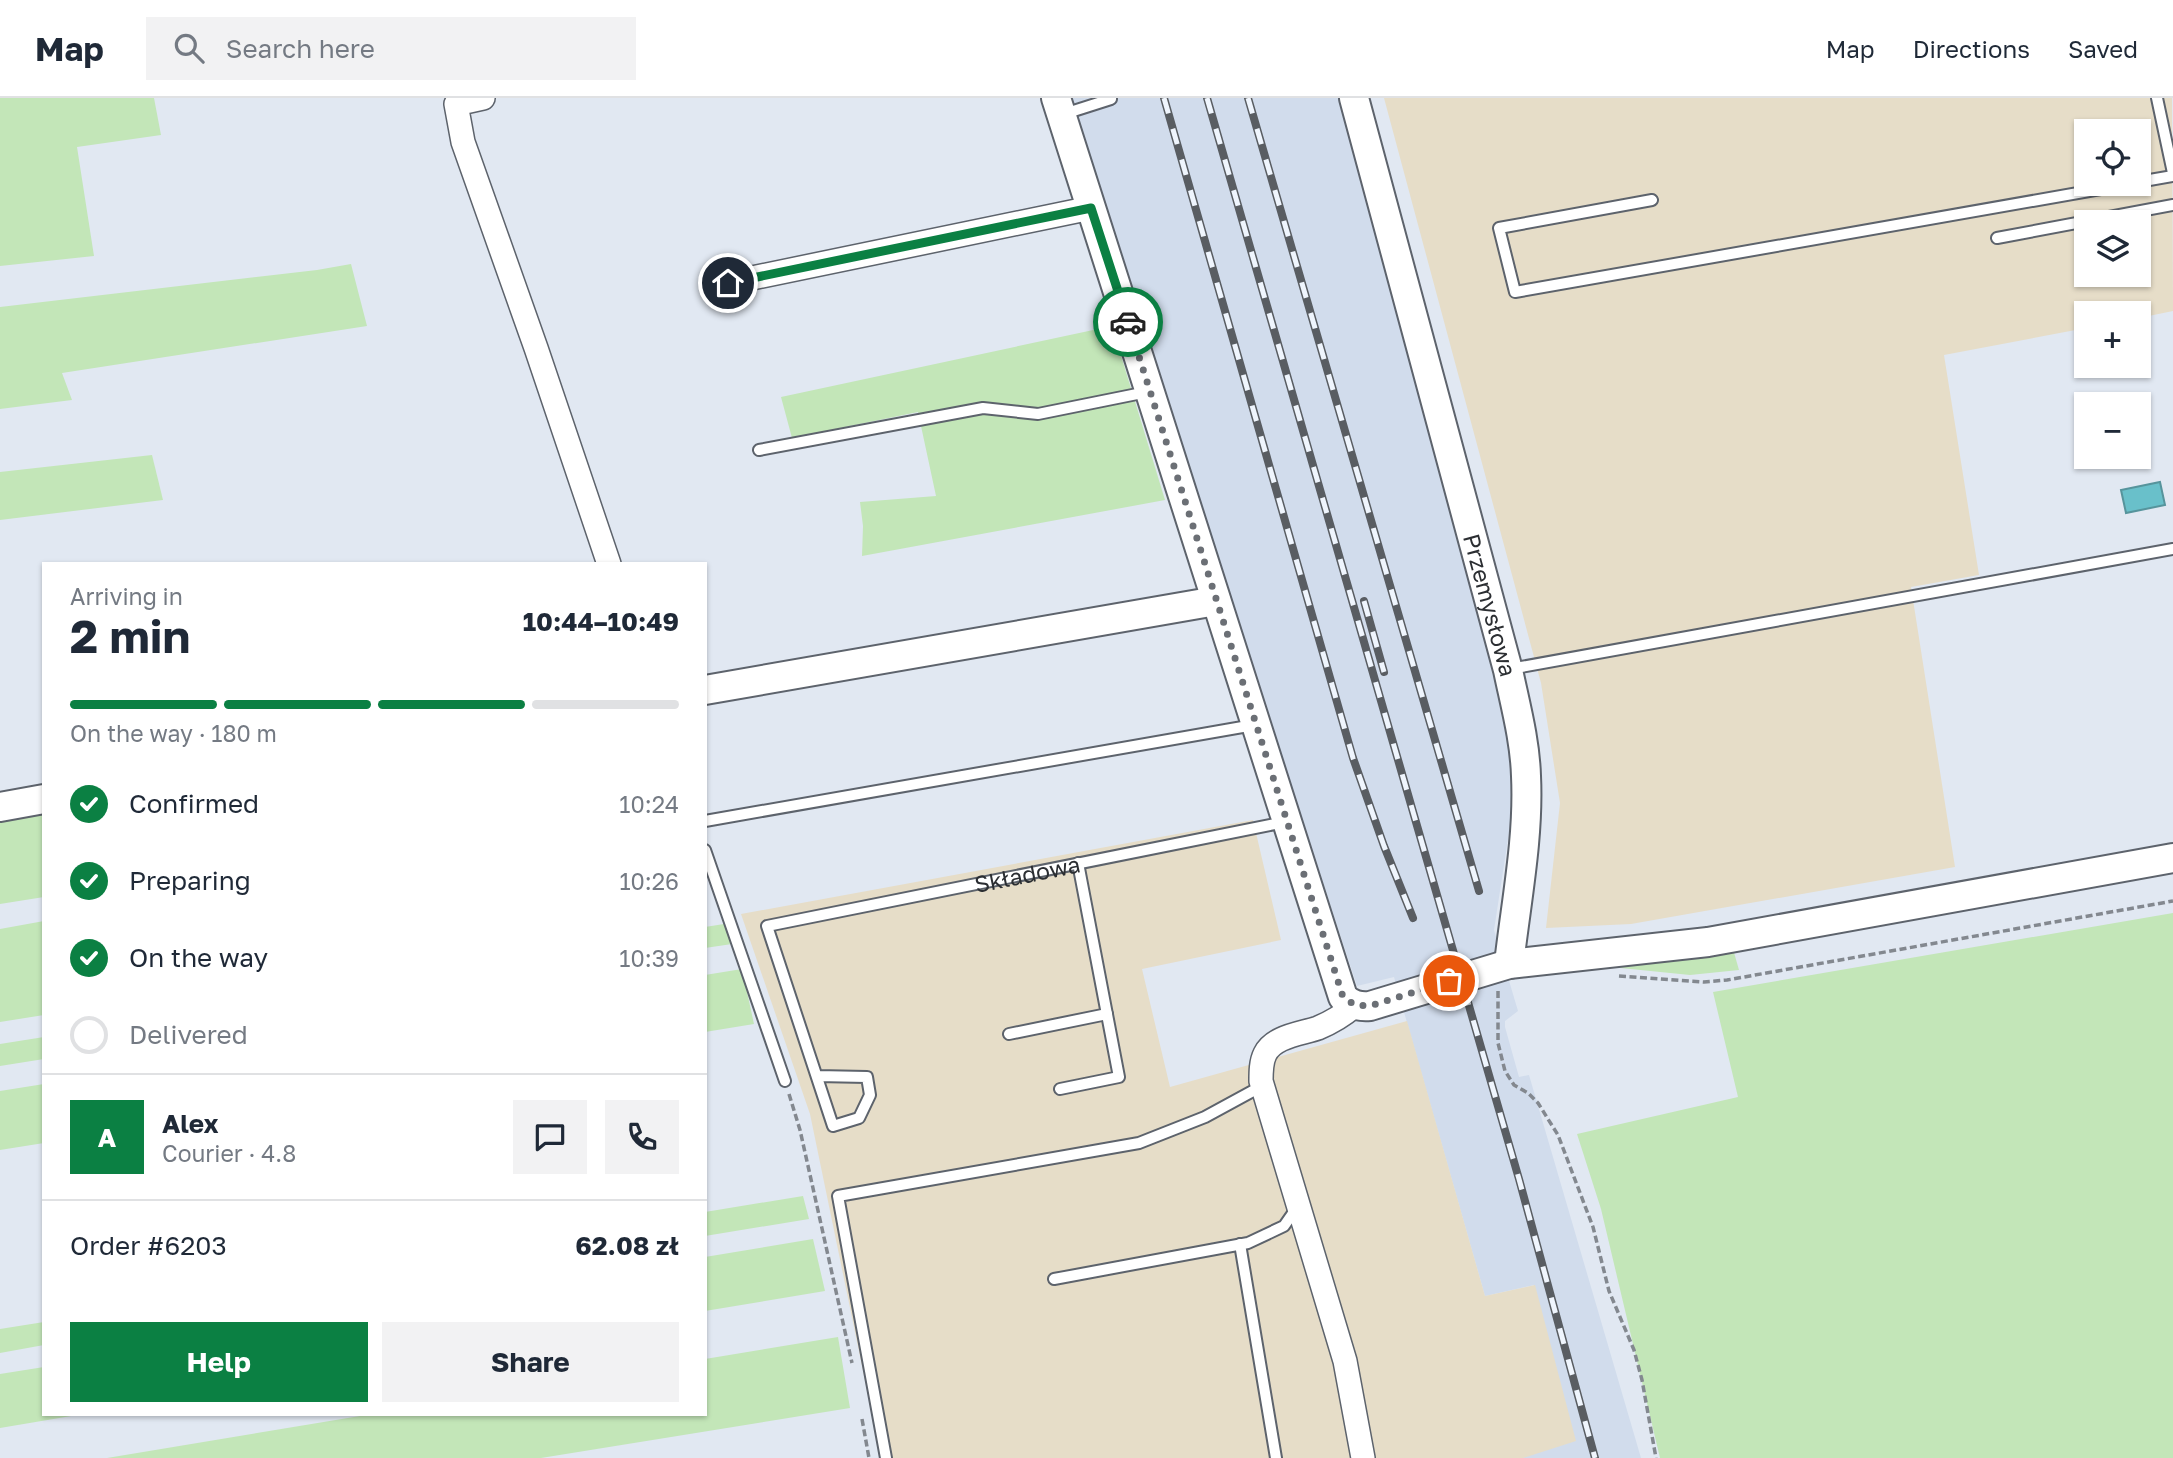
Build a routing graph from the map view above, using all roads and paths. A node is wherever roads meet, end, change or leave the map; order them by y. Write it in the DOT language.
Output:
graph roads {
  1 [pos="483,98"];
  2 [pos="1354,98"];
  3 [pos="2157,98"];
  4 [pos="1111,99"];
  5 [pos="455,101"];
  6 [pos="1058,106"];
  7 [pos="2173,174"];
  8 [pos="2151,179"];
  9 [pos="2074,194"];
  10 [pos="1652,200"];
  11 [pos="2173,205"];
  12 [pos="1091,208"];
  13 [pos="1997,239"];
  14 [pos="728,283"];
  15 [pos="1150,391"];
  16 [pos="759,450"];
  17 [pos="2173,549"];
  18 [pos="608,562"];
  19 [pos="1216,601"];
  20 [pos="1508,670"];
  21 [pos="707,691"];
  22 [pos="1257,725"];
  23 [pos="42,799"];
  24 [pos="0,807"];
  25 [pos="707,821"];
  26 [pos="1288,821"];
  27 [pos="707,856"];
  28 [pos="2173,858"];
  29 [pos="1078,863"];
  30 [pos="2173,901"];
  31 [pos="1501,966"];
  32 [pos="1609,975"];
  33 [pos="1355,1005"];
  34 [pos="1107,1013"];
  35 [pos="1009,1034"];
  36 [pos="817,1076"];
  37 [pos="785,1081"];
  38 [pos="1262,1086"];
  39 [pos="1060,1089"];
  40 [pos="1298,1206"];
  41 [pos="1240,1244"];
  42 [pos="1054,1279"];
  43 [pos="853,1367"];
  44 [pos="860,1406"];
  45 [pos="869,1458"];
  46 [pos="886,1458"];
  47 [pos="1276,1458"];
  48 [pos="1363,1458"];
  49 [pos="1656,1458"];
  1 -- 5 [label="street"];
  2 -- 20 [label="street, Przemysłowa"];
  3 -- 7 [label="lane"];
  4 -- 6 [label="lane"];
  5 -- 18 [label="street"];
  6 -- 12 [label="street"];
  7 -- 8 [label="lane"];
  9 -- 10 [label="lane"];
  11 -- 13 [label="lane"];
  12 -- 14 [label="street"];
  12 -- 15 [label="street"];
  15 -- 16 [label="lane"];
  15 -- 19 [label="street"];
  17 -- 20 [label="lane"];
  19 -- 21 [label="street"];
  19 -- 22 [label="street"];
  20 -- 31 [label="street, Przemysłowa"];
  22 -- 25 [label="lane"];
  22 -- 26 [label="street"];
  23 -- 24 [label="street"];
  26 -- 29 [label="lane, Składowa"];
  26 -- 33 [label="street"];
  27 -- 37 [label="lane"];
  28 -- 31 [label="street"];
  29 -- 34 [label="lane"];
  29 -- 36 [label="lane, Składowa"];
  30 -- 32 [label="path"];
  31 -- 33 [label="street"];
  31 -- 49 [label="path"];
  33 -- 38 [label="street"];
  34 -- 35 [label="lane"];
  34 -- 39 [label="lane"];
  36 -- 36 [label="lane"];
  37 -- 43 [label="path"];
  38 -- 40 [label="street"];
  38 -- 46 [label="lane"];
  40 -- 41 [label="lane"];
  40 -- 48 [label="street"];
  41 -- 42 [label="lane"];
  41 -- 47 [label="lane"];
  44 -- 45 [label="path"];
}
